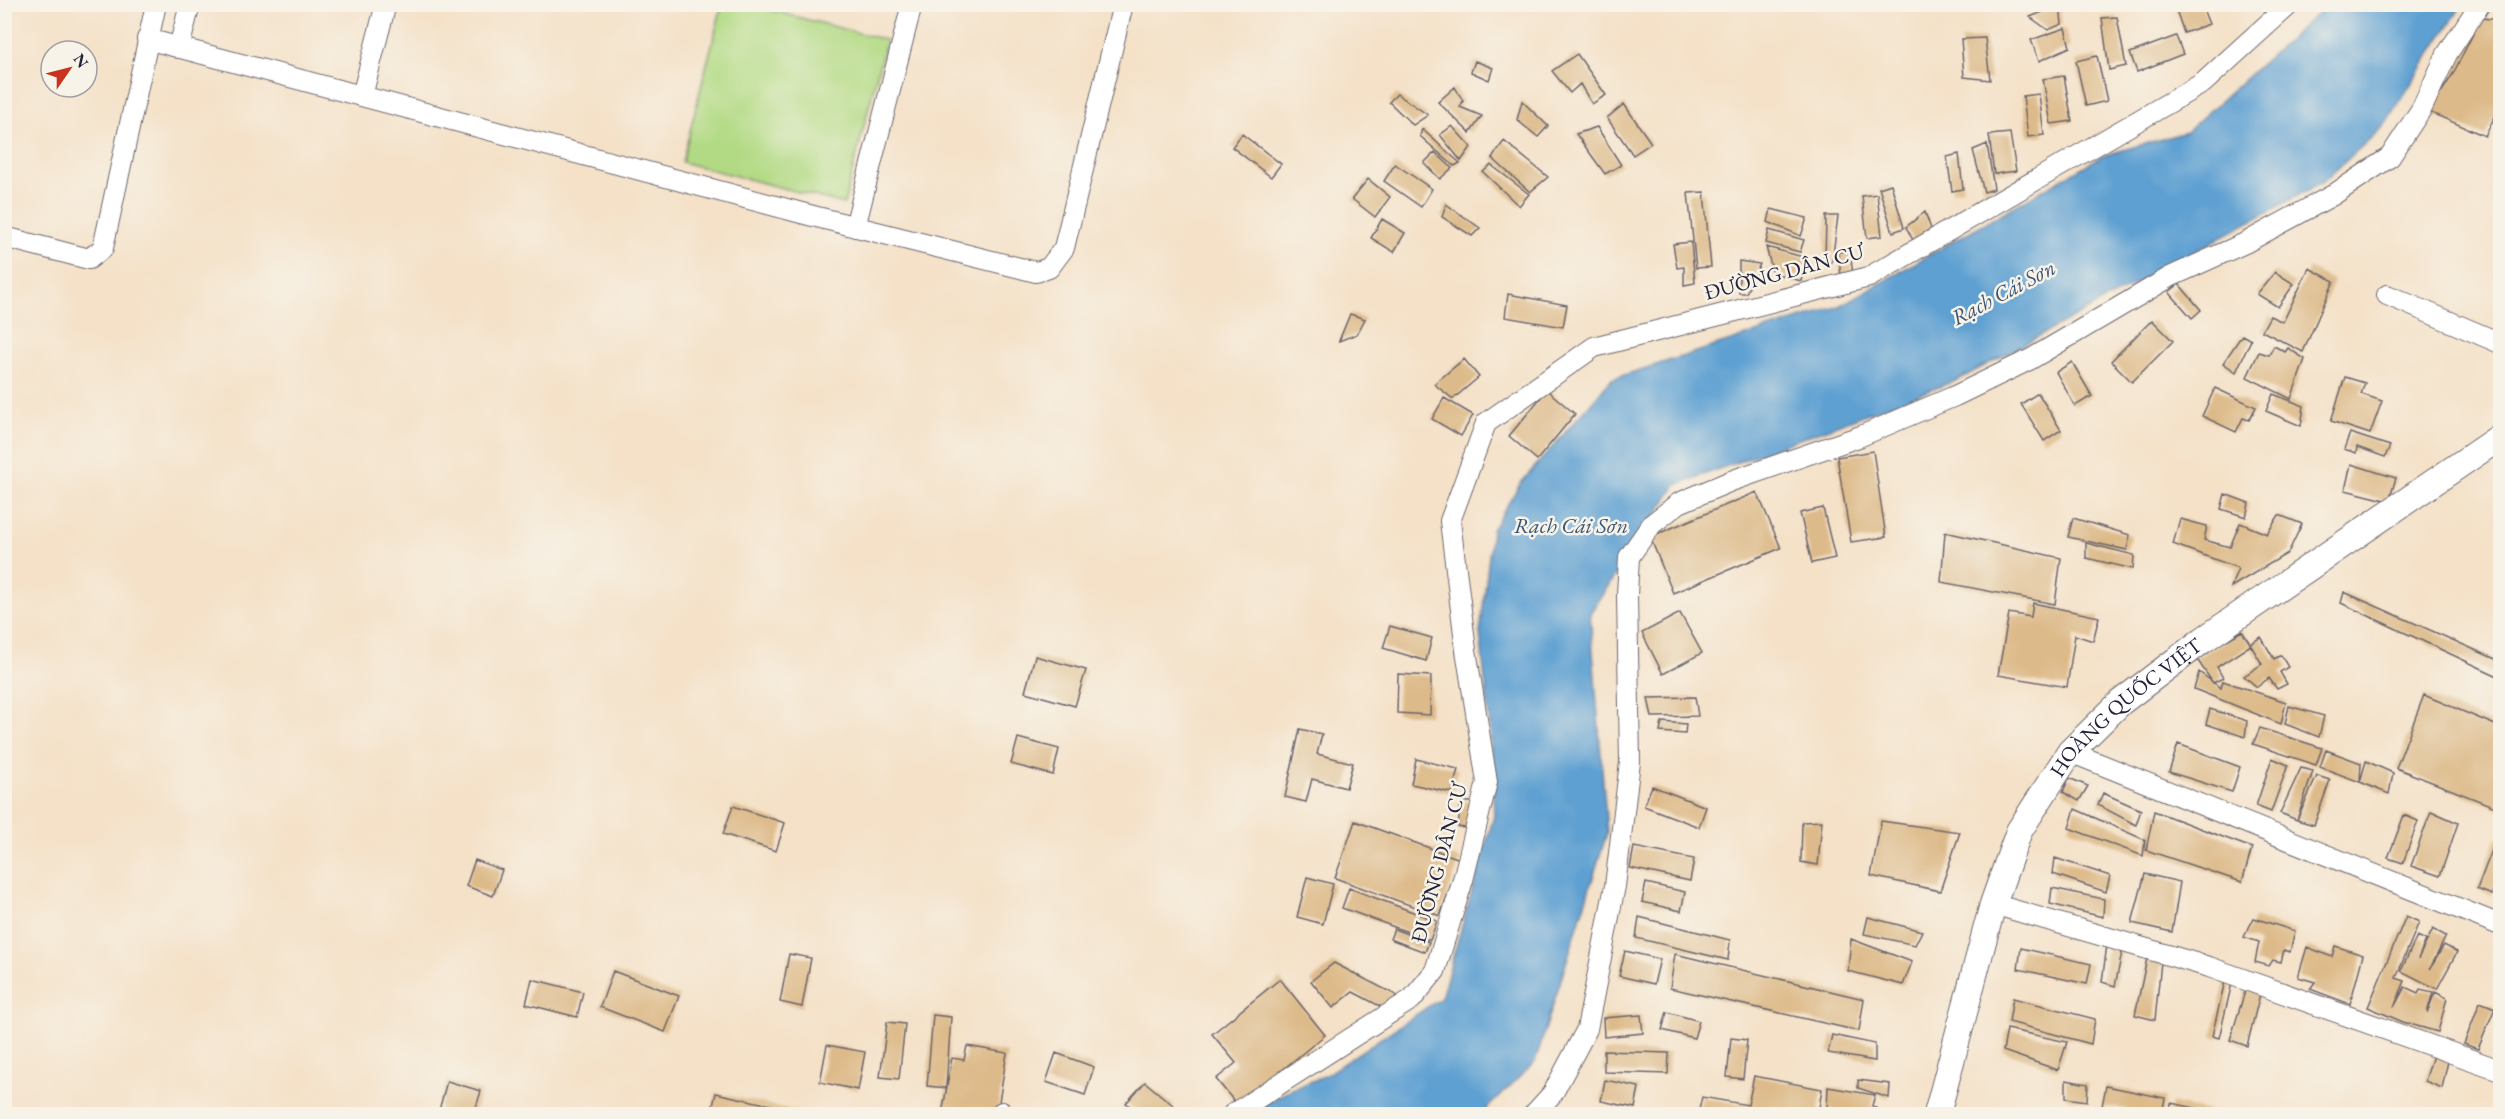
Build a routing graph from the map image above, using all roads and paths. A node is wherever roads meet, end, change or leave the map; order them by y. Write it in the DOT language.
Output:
graph roads {
  1 [pos="156,4"];
  2 [pos="190,4"];
  3 [pos="386,4"];
  4 [pos="912,4"];
  5 [pos="1123,4"];
  6 [pos="2290,4"];
  7 [pos="2480,4"];
  8 [pos="147,39"];
  9 [pos="179,48"];
  10 [pos="362,96"];
  11 [pos="855,227"];
  12 [pos="4,237"];
  13 [pos="2387,295"];
  14 [pos="2500,343"];
  15 [pos="2500,437"];
  16 [pos="2070,752"];
  17 [pos="1993,904"];
  18 [pos="2500,925"];
  19 [pos="2500,1070"];
  20 [pos="1233,1114"];
  21 [pos="1534,1114"];
  22 [pos="1937,1114"];
  1 -- 8 [label="street"];
  2 -- 9 [label="street"];
  3 -- 10 [label="street"];
  4 -- 11 [label="street"];
  5 -- 11 [label="street"];
  6 -- 20 [label="street, ĐƯỜNG DÂN CƯ"];
  7 -- 21 [label="street"];
  8 -- 9 [label="street"];
  8 -- 12 [label="street"];
  9 -- 10 [label="street"];
  10 -- 11 [label="street"];
  13 -- 14 [label="street"];
  15 -- 16 [label="street, HOÀNG QUỐC VIỆT"];
  16 -- 17 [label="street, HOÀNG QUỐC VIỆT"];
  16 -- 18 [label="street"];
  17 -- 19 [label="street"];
  17 -- 22 [label="street, HOÀNG QUỐC VIỆT"];
}
